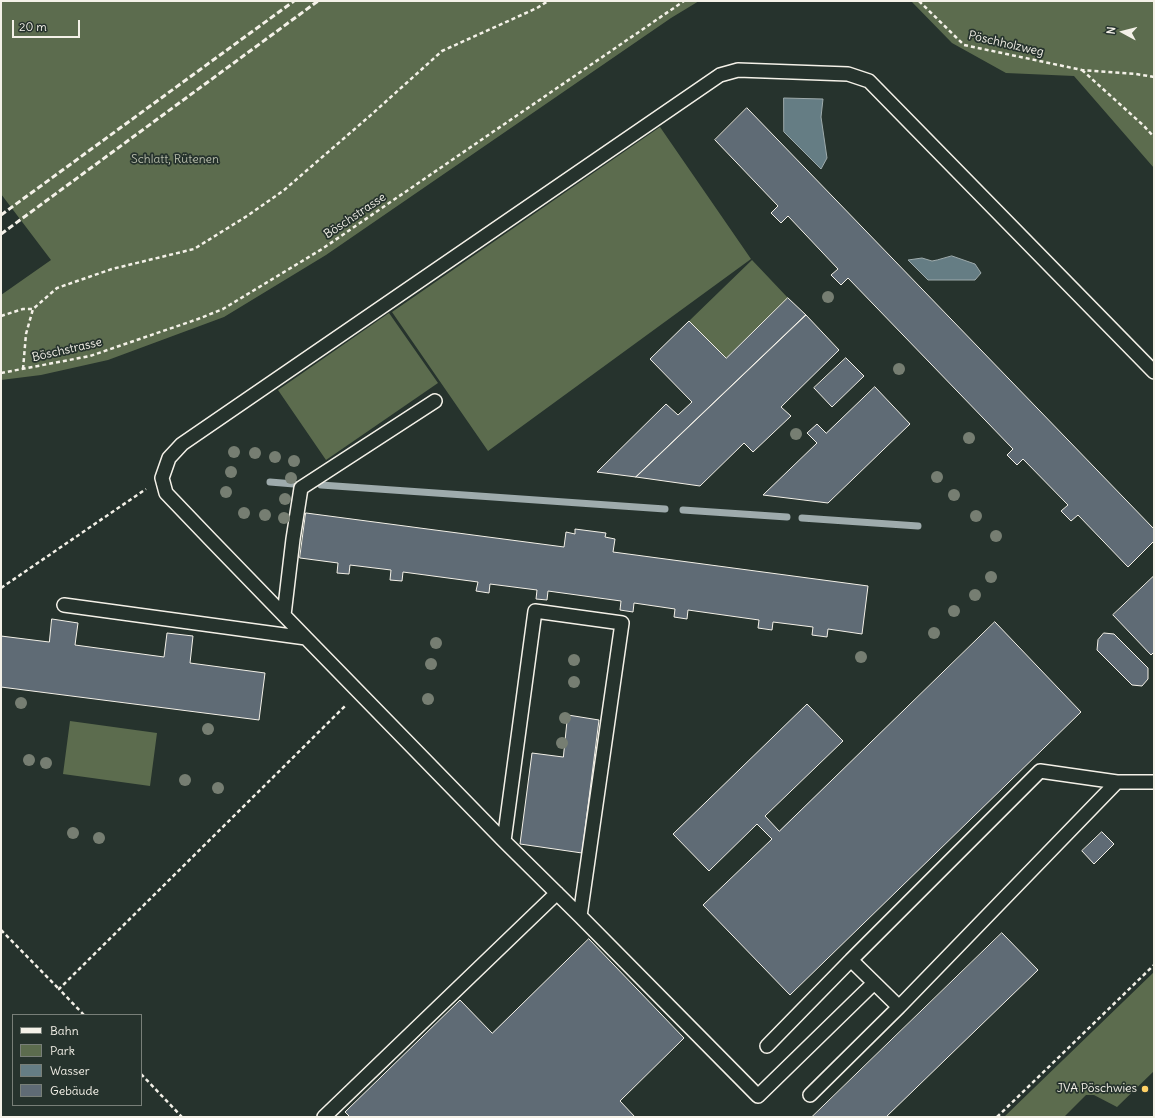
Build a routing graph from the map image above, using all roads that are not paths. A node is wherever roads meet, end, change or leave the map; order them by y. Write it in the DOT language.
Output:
graph roads {
  1 [pos="1154,372"];
  2 [pos="435,401"];
  3 [pos="64,606"];
  4 [pos="284,615"];
  5 [pos="306,638"];
  6 [pos="1117,782"];
  7 [pos="1154,782"];
  8 [pos="504,841"];
  9 [pos="557,894"];
  10 [pos="580,916"];
  11 [pos="851,960"];
  12 [pos="874,983"];
  13 [pos="898,1007"];
  14 [pos="767,1046"];
  15 [pos="810,1095"];
  16 [pos="324,1117"];
  1 -- 4 [label="lane"];
  2 -- 4 [label="lane"];
  3 -- 5 [label="lane"];
  4 -- 5 [label="lane"];
  5 -- 8 [label="lane"];
  6 -- 7 [label="lane"];
  6 -- 11 [label="lane"];
  6 -- 13 [label="lane"];
  8 -- 9 [label="lane"];
  8 -- 10 [label="lane"];
  9 -- 10 [label="lane"];
  9 -- 16 [label="lane"];
  10 -- 12 [label="lane"];
  11 -- 12 [label="lane"];
  11 -- 14 [label="lane"];
  12 -- 13 [label="lane"];
  13 -- 15 [label="lane"];
}
